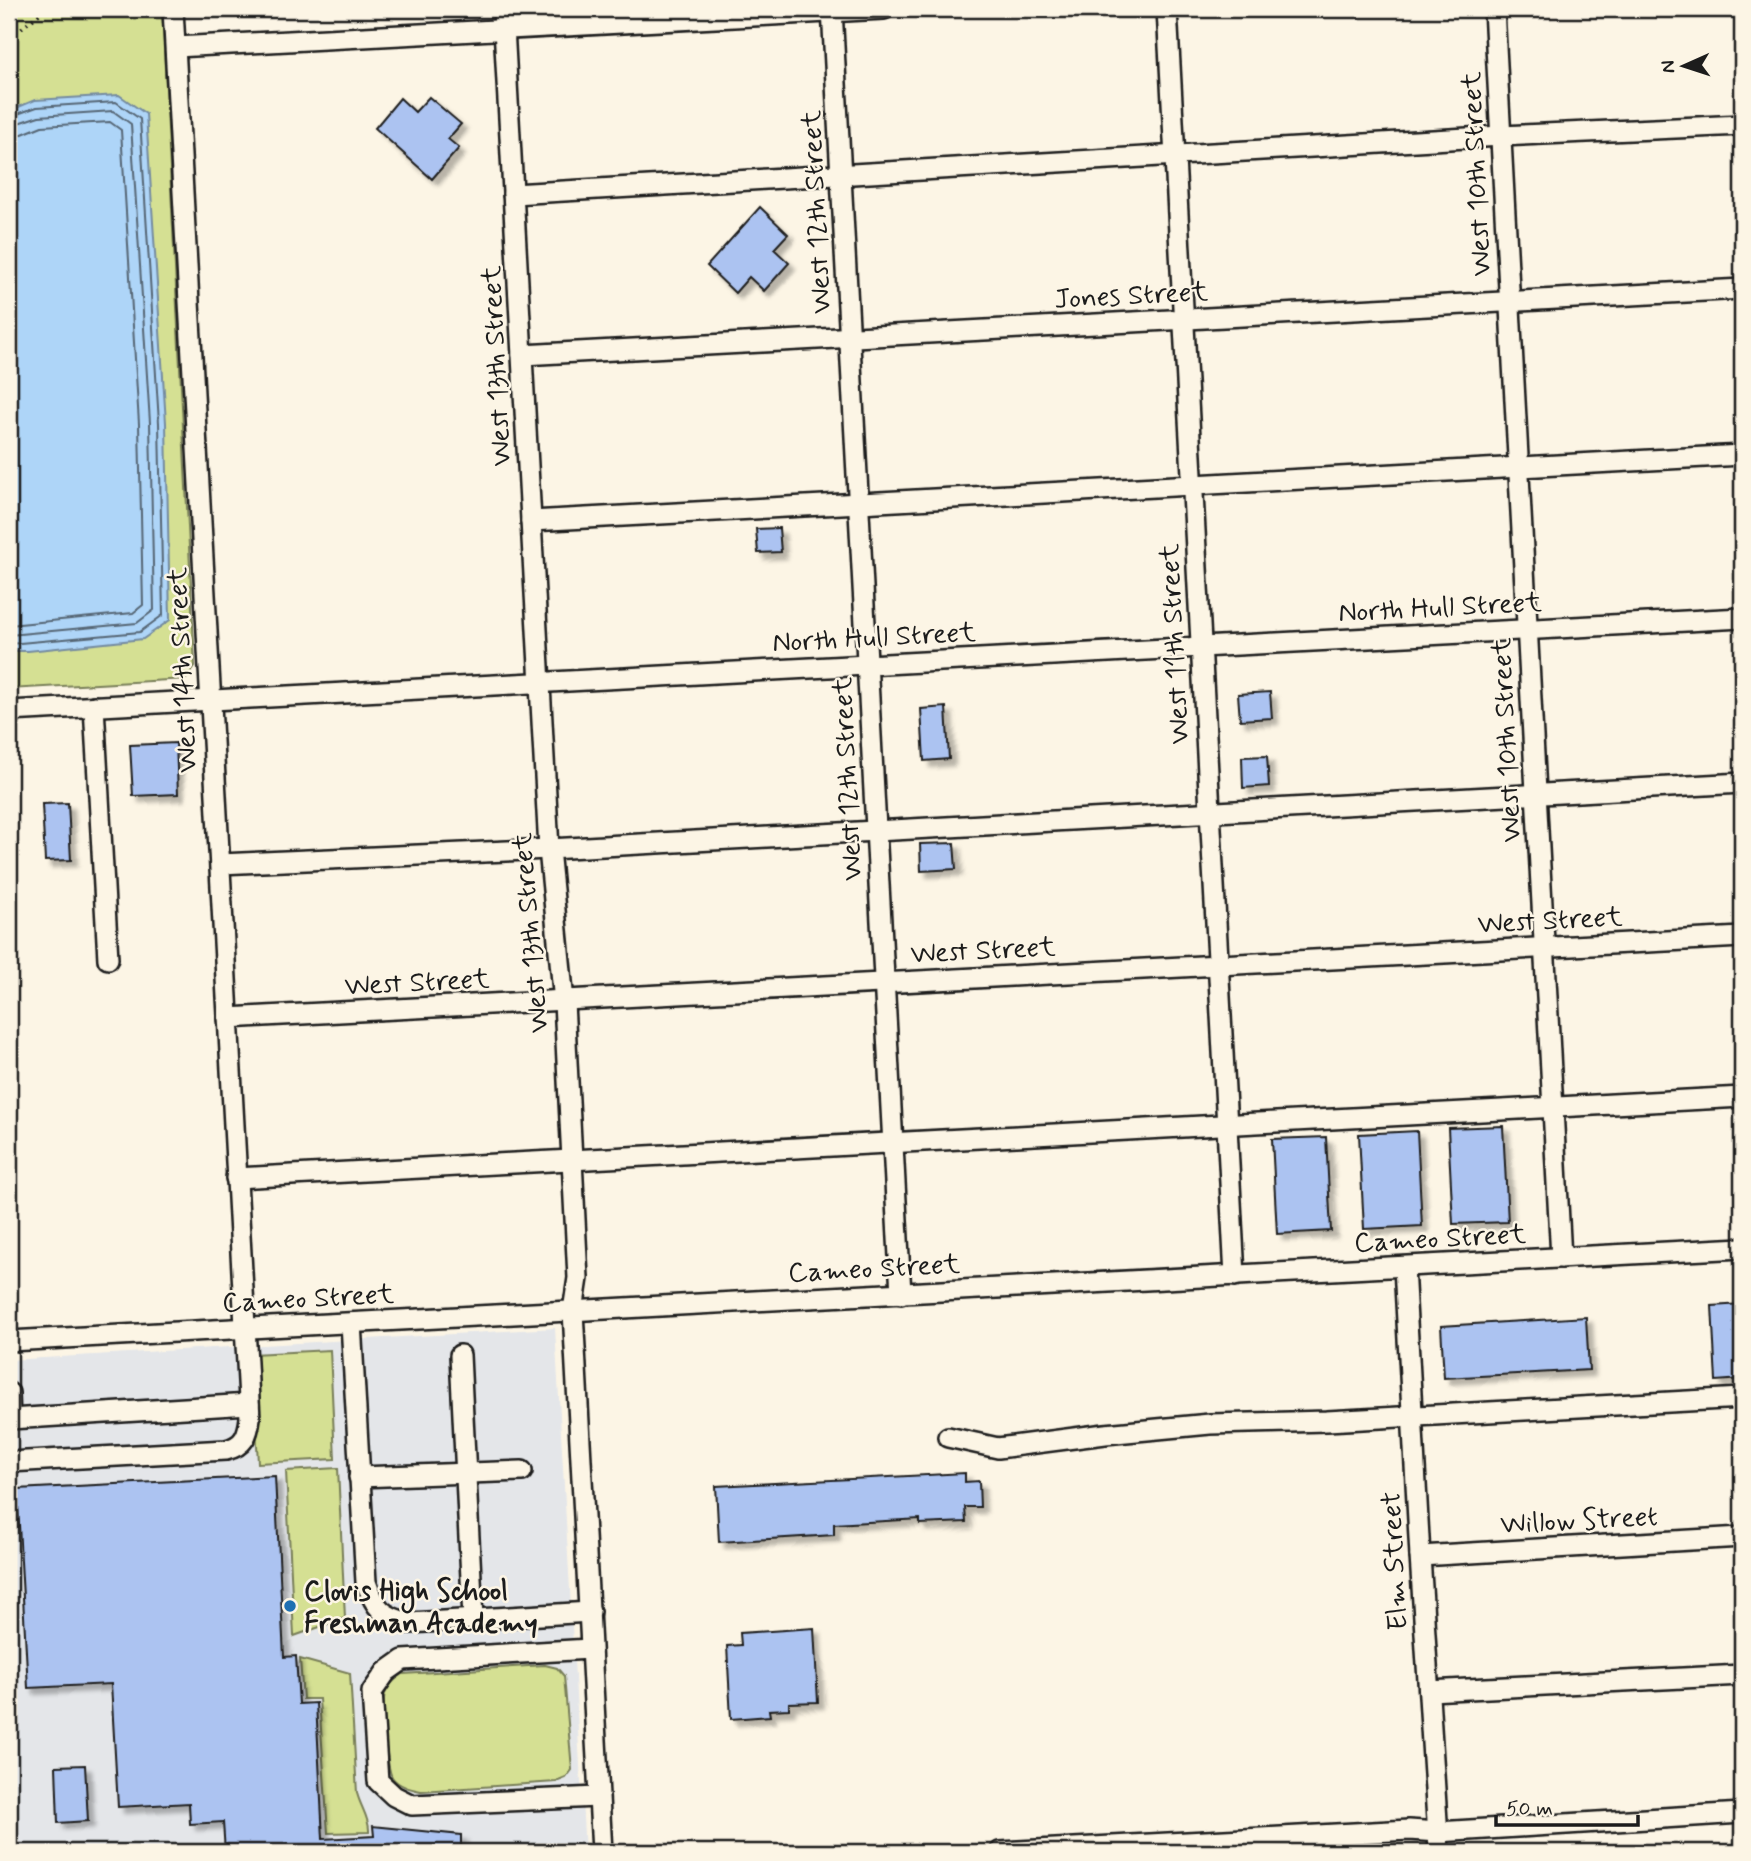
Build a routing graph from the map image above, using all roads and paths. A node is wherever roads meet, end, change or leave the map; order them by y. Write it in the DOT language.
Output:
graph roads {
  1 [pos="46,9"];
  2 [pos="173,9"];
  3 [pos="503,9"];
  4 [pos="884,9"];
  5 [pos="1167,9"];
  6 [pos="1494,9"];
  7 [pos="832,10"];
  8 [pos="504,29"];
  9 [pos="9,35"];
  10 [pos="176,47"];
  11 [pos="1742,125"];
  12 [pos="1501,136"];
  13 [pos="1175,155"];
  14 [pos="841,174"];
  15 [pos="513,194"];
  16 [pos="1742,289"];
  17 [pos="1510,302"];
  18 [pos="1184,319"];
  19 [pos="850,337"];
  20 [pos="522,355"];
  21 [pos="1742,455"];
  22 [pos="1518,468"];
  23 [pos="1193,485"];
  24 [pos="859,503"];
  25 [pos="531,521"];
  26 [pos="1742,618"];
  27 [pos="1527,629"];
  28 [pos="1201,647"];
  29 [pos="867,665"];
  30 [pos="540,682"];
  31 [pos="211,700"];
  32 [pos="94,706"];
  33 [pos="9,711"];
  34 [pos="1742,783"];
  35 [pos="1536,794"];
  36 [pos="1210,811"];
  37 [pos="877,830"];
  38 [pos="549,849"];
  39 [pos="220,864"];
  40 [pos="1742,937"];
  41 [pos="1544,947"];
  42 [pos="108,959"];
  43 [pos="1218,965"];
  44 [pos="885,983"];
  45 [pos="564,1002"];
  46 [pos="228,1018"];
  47 [pos="1742,1097"];
  48 [pos="1553,1108"];
  49 [pos="1227,1124"];
  50 [pos="893,1142"];
  51 [pos="572,1161"];
  52 [pos="236,1178"];
  53 [pos="1742,1248"];
  54 [pos="1561,1258"];
  55 [pos="1404,1266"];
  56 [pos="1235,1276"];
  57 [pos="901,1294"];
  58 [pos="573,1311"];
  59 [pos="351,1323"];
  60 [pos="245,1329"];
  61 [pos="9,1342"];
  62 [pos="460,1354"];
  63 [pos="9,1393"];
  64 [pos="1742,1398"];
  65 [pos="248,1404"];
  66 [pos="1412,1415"];
  67 [pos="948,1437"];
  68 [pos="9,1462"];
  69 [pos="522,1471"];
  70 [pos="466,1472"];
  71 [pos="359,1477"];
  72 [pos="1742,1537"];
  73 [pos="1420,1556"];
  74 [pos="590,1612"];
  75 [pos="473,1619"];
  76 [pos="590,1649"];
  77 [pos="1742,1675"];
  78 [pos="1429,1691"];
  79 [pos="598,1797"];
  80 [pos="1742,1813"];
  81 [pos="1438,1832"];
  82 [pos="602,1852"];
  83 [pos="999,1852"];
  84 [pos="1439,1852"];
  1 -- 9 [label="path"];
  2 -- 10 [label="street, West 14th Street"];
  3 -- 8 [label="street, West 13th Street"];
  4 -- 7 [label="street"];
  5 -- 13 [label="street, West 11th Street"];
  6 -- 12 [label="street, West 10th Street"];
  7 -- 8 [label="street"];
  7 -- 14 [label="street, West 12th Street"];
  8 -- 10 [label="street"];
  8 -- 15 [label="street, West 13th Street"];
  10 -- 31 [label="street, West 14th Street"];
  11 -- 12 [label="street"];
  12 -- 13 [label="street"];
  12 -- 17 [label="street, West 10th Street"];
  13 -- 14 [label="street"];
  13 -- 18 [label="street, West 11th Street"];
  14 -- 15 [label="street"];
  14 -- 19 [label="street, West 12th Street"];
  15 -- 20 [label="street, West 13th Street"];
  16 -- 17 [label="street, Jones Street"];
  17 -- 18 [label="street, Jones Street"];
  17 -- 22 [label="street, West 10th Street"];
  18 -- 19 [label="street, Jones Street"];
  18 -- 23 [label="street, West 11th Street"];
  19 -- 20 [label="street, Jones Street"];
  19 -- 24 [label="street, West 12th Street"];
  20 -- 25 [label="street, West 13th Street"];
  21 -- 22 [label="street"];
  22 -- 23 [label="street"];
  22 -- 27 [label="street, West 10th Street"];
  23 -- 24 [label="street"];
  23 -- 28 [label="street, West 11th Street"];
  24 -- 25 [label="street"];
  24 -- 29 [label="street, West 12th Street"];
  25 -- 30 [label="street, West 13th Street"];
  26 -- 27 [label="street, North Hull Street"];
  27 -- 28 [label="street, North Hull Street"];
  27 -- 35 [label="street, West 10th Street"];
  28 -- 29 [label="street, North Hull Street"];
  28 -- 36 [label="street, West 11th Street"];
  29 -- 30 [label="street, North Hull Street"];
  29 -- 37 [label="street, West 12th Street"];
  30 -- 31 [label="street, North Hull Street"];
  30 -- 38 [label="street, West 13th Street"];
  31 -- 32 [label="street, North Hull Street"];
  31 -- 39 [label="street, West 14th Street"];
  32 -- 33 [label="street, North Hull Street"];
  32 -- 42 [label="street"];
  34 -- 35 [label="street"];
  35 -- 36 [label="street"];
  35 -- 41 [label="street, West 10th Street"];
  36 -- 37 [label="street"];
  36 -- 43 [label="street, West 11th Street"];
  37 -- 38 [label="street"];
  37 -- 44 [label="street, West 12th Street"];
  38 -- 39 [label="street"];
  38 -- 45 [label="street, West 13th Street"];
  39 -- 46 [label="street, West 14th Street"];
  40 -- 41 [label="street, West Street"];
  41 -- 43 [label="street, West Street"];
  41 -- 48 [label="street, West 10th Street"];
  43 -- 44 [label="street, West Street"];
  43 -- 49 [label="street, West 11th Street"];
  44 -- 45 [label="street, West Street"];
  44 -- 50 [label="street, West 12th Street"];
  45 -- 46 [label="street, West Street"];
  45 -- 51 [label="street, West 13th Street"];
  46 -- 52 [label="street, West 14th Street"];
  47 -- 48 [label="street"];
  48 -- 49 [label="street"];
  48 -- 54 [label="street, West 10th Street"];
  49 -- 50 [label="street"];
  49 -- 56 [label="street, West 11th Street"];
  50 -- 51 [label="street"];
  50 -- 57 [label="street, West 12th Street"];
  51 -- 52 [label="street"];
  51 -- 58 [label="street, West 13th Street"];
  52 -- 60 [label="street, West 14th Street"];
  53 -- 54 [label="street, Cameo Street"];
  54 -- 55 [label="street, Cameo Street"];
  55 -- 56 [label="street, Cameo Street"];
  55 -- 66 [label="street, Elm Street"];
  56 -- 57 [label="street, Cameo Street"];
  57 -- 58 [label="street, Cameo Street"];
  58 -- 59 [label="street, Cameo Street"];
  58 -- 74 [label="street, West 13th Street"];
  59 -- 60 [label="street, Cameo Street"];
  59 -- 71 [label="street"];
  60 -- 61 [label="street, Cameo Street"];
  60 -- 65 [label="street, West 14th Street"];
  62 -- 70 [label="street"];
  63 -- 65 [label="street"];
  64 -- 66 [label="street"];
  65 -- 68 [label="street, West 14th Street"];
  66 -- 67 [label="street"];
  66 -- 73 [label="street, Elm Street"];
  69 -- 70 [label="street"];
  70 -- 71 [label="street"];
  70 -- 75 [label="street"];
  71 -- 75 [label="street"];
  72 -- 73 [label="street, Willow Street"];
  73 -- 78 [label="street, Elm Street"];
  74 -- 75 [label="street"];
  74 -- 76 [label="street, West 13th Street"];
  76 -- 79 [label="street, West 13th Street"];
  76 -- 79 [label="street"];
  77 -- 78 [label="street"];
  78 -- 81 [label="street, Elm Street"];
  79 -- 82 [label="street, West 13th Street"];
  80 -- 81 [label="street"];
  81 -- 83 [label="street"];
  81 -- 84 [label="street, Elm Street"];
}
